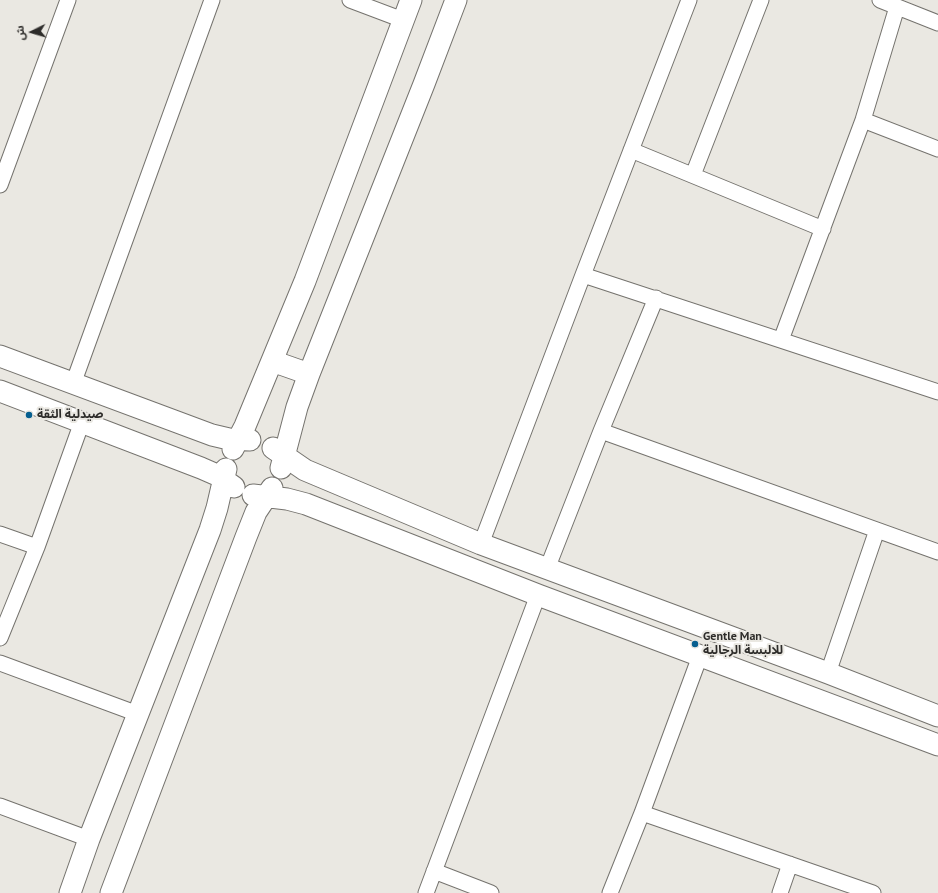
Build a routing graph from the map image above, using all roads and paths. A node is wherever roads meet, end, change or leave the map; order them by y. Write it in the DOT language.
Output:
graph roads {
  1 [pos="68,0"];
  2 [pos="212,0"];
  3 [pos="350,0"];
  4 [pos="411,0"];
  5 [pos="456,0"];
  6 [pos="689,0"];
  7 [pos="761,0"];
  8 [pos="880,0"];
  9 [pos="897,7"];
  10 [pos="403,20"];
  11 [pos="938,23"];
  12 [pos="863,120"];
  13 [pos="938,149"];
  14 [pos="632,150"];
  15 [pos="693,175"];
  16 [pos="0,185"];
  17 [pos="822,229"];
  18 [pos="583,275"];
  19 [pos="656,298"];
  20 [pos="781,340"];
  21 [pos="0,356"];
  22 [pos="272,361"];
  23 [pos="309,374"];
  24 [pos="73,384"];
  25 [pos="0,391"];
  26 [pos="938,392"];
  27 [pos="82,422"];
  28 [pos="601,431"];
  29 [pos="241,443"];
  30 [pos="279,458"];
  31 [pos="228,479"];
  32 [pos="264,493"];
  33 [pos="877,530"];
  34 [pos="0,534"];
  35 [pos="482,544"];
  36 [pos="37,547"];
  37 [pos="938,552"];
  38 [pos="547,569"];
  39 [pos="538,595"];
  40 [pos="0,638"];
  41 [pos="700,656"];
  42 [pos="0,663"];
  43 [pos="828,673"];
  44 [pos="138,714"];
  45 [pos="938,716"];
  46 [pos="938,745"];
  47 [pos="0,806"];
  48 [pos="642,813"];
  49 [pos="89,839"];
  50 [pos="790,864"];
  51 [pos="434,871"];
  52 [pos="70,893"];
  53 [pos="111,893"];
  54 [pos="426,893"];
  55 [pos="491,893"];
  56 [pos="610,893"];
  57 [pos="780,893"];
  58 [pos="873,893"];
  1 -- 16 [label="street"];
  2 -- 24 [label="street"];
  3 -- 10 [label="street"];
  4 -- 10 [label="main road"];
  5 -- 23 [label="main road"];
  6 -- 14 [label="street"];
  7 -- 15 [label="street"];
  8 -- 9 [label="street"];
  9 -- 11 [label="street"];
  9 -- 12 [label="street"];
  10 -- 22 [label="main road"];
  12 -- 13 [label="street"];
  12 -- 17 [label="street"];
  14 -- 15 [label="street"];
  14 -- 18 [label="street"];
  15 -- 17 [label="street"];
  17 -- 20 [label="street"];
  18 -- 19 [label="street"];
  18 -- 35 [label="street"];
  19 -- 20 [label="street"];
  19 -- 28 [label="street"];
  20 -- 26 [label="street"];
  21 -- 24 [label="main road"];
  22 -- 23 [label="main road"];
  22 -- 29 [label="main road"];
  23 -- 30 [label="main road"];
  24 -- 29 [label="main road"];
  25 -- 27 [label="main road"];
  27 -- 31 [label="main road"];
  27 -- 36 [label="street"];
  28 -- 33 [label="street"];
  28 -- 38 [label="street"];
  29 -- 30 [label="main road"];
  29 -- 31 [label="main road"];
  30 -- 32 [label="main road"];
  30 -- 35 [label="main road"];
  31 -- 32 [label="main road"];
  31 -- 44 [label="main road"];
  32 -- 39 [label="main road"];
  32 -- 53 [label="main road"];
  33 -- 37 [label="street"];
  33 -- 43 [label="street"];
  34 -- 36 [label="street"];
  35 -- 38 [label="main road"];
  36 -- 40 [label="street"];
  38 -- 43 [label="main road"];
  39 -- 41 [label="main road"];
  39 -- 51 [label="street"];
  41 -- 46 [label="main road"];
  41 -- 48 [label="street"];
  42 -- 44 [label="street"];
  43 -- 45 [label="main road"];
  44 -- 49 [label="main road"];
  47 -- 49 [label="street"];
  48 -- 50 [label="street"];
  48 -- 56 [label="street"];
  49 -- 52 [label="main road"];
  50 -- 57 [label="street"];
  50 -- 58 [label="street"];
  51 -- 54 [label="street"];
  51 -- 55 [label="street"];
}
